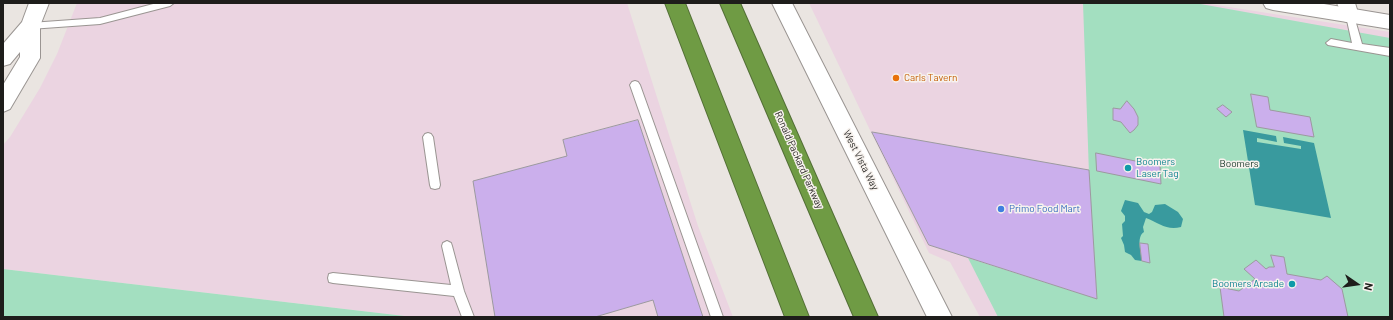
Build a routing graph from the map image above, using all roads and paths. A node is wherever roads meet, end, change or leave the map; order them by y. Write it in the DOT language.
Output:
graph roads {
  1 [pos="39,3"];
  2 [pos="170,3"];
  3 [pos="675,3"];
  4 [pos="730,3"];
  5 [pos="782,3"];
  6 [pos="1273,3"];
  7 [pos="1348,10"];
  8 [pos="1390,22"];
  9 [pos="30,26"];
  10 [pos="1331,43"];
  11 [pos="1358,47"];
  12 [pos="1390,52"];
  13 [pos="3,58"];
  14 [pos="635,85"];
  15 [pos="3,103"];
  16 [pos="428,137"];
  17 [pos="435,185"];
  18 [pos="447,246"];
  19 [pos="333,278"];
  20 [pos="458,292"];
  21 [pos="468,317"];
  22 [pos="717,317"];
  23 [pos="797,317"];
  24 [pos="866,317"];
  25 [pos="940,317"];
  1 -- 9 [label="main road"];
  2 -- 9 [label="lane"];
  3 -- 23 [label="highway"];
  4 -- 24 [label="highway, Ronald Packard Parkway"];
  5 -- 25 [label="main road, West Vista Way"];
  6 -- 7 [label="main road"];
  7 -- 8 [label="main road"];
  7 -- 11 [label="lane"];
  9 -- 13 [label="main road"];
  9 -- 15 [label="main road"];
  10 -- 11 [label="lane"];
  11 -- 12 [label="lane"];
  14 -- 22 [label="lane"];
  16 -- 17 [label="lane"];
  18 -- 20 [label="lane"];
  19 -- 20 [label="lane"];
  20 -- 21 [label="lane"];
}
